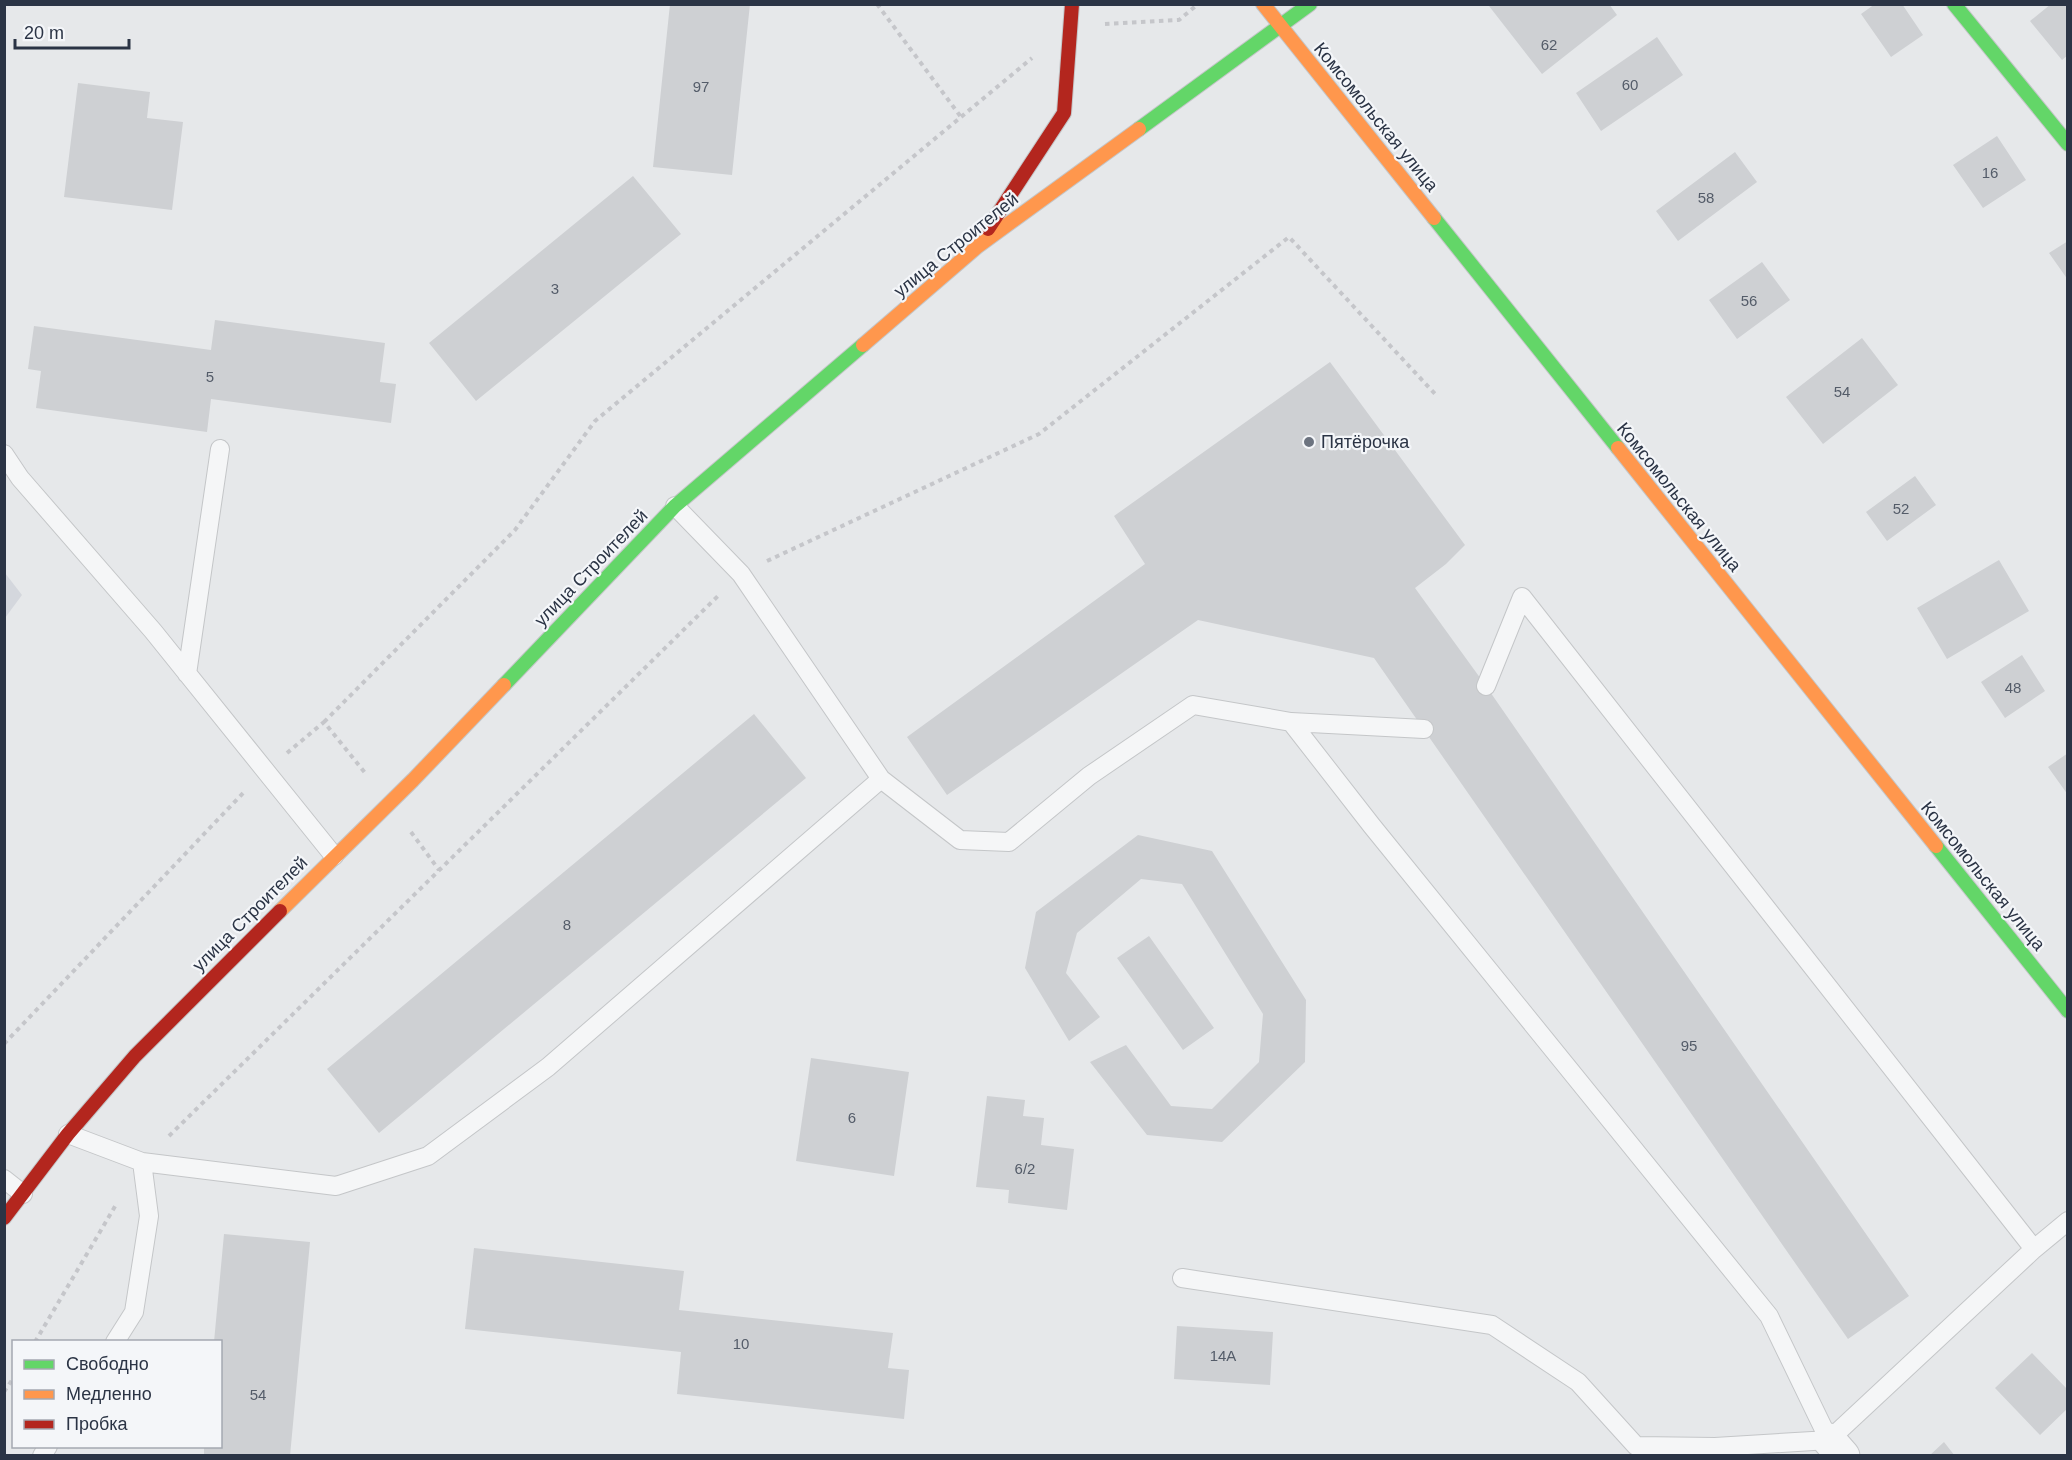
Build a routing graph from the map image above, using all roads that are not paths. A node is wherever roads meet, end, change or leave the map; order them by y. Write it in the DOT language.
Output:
graph roads {
  1 [pos="1072,4"];
  2 [pos="1263,4"];
  3 [pos="1310,4"];
  4 [pos="1954,4"];
  5 [pos="1281,27"];
  6 [pos="2067,144"];
  7 [pos="978,246"];
  8 [pos="220,449"];
  9 [pos="4,454"];
  10 [pos="675,506"];
  11 [pos="186,674"];
  12 [pos="1486,686"];
  13 [pos="1291,722"];
  14 [pos="1424,729"];
  15 [pos="881,779"];
  16 [pos="334,856"];
  17 [pos="2067,1011"];
  18 [pos="68,1134"];
  19 [pos="142,1162"];
  20 [pos="4,1179"];
  21 [pos="23,1194"];
  22 [pos="4,1218"];
  23 [pos="2067,1221"];
  24 [pos="2034,1249"];
  25 [pos="1182,1278"];
  26 [pos="116,1340"];
  27 [pos="1836,1448"];
  1 -- 7 [label="main road"];
  2 -- 5 [label="main road, Комсомольская улица"];
  3 -- 5 [label="main road, улица Строителей"];
  4 -- 6 [label="main road"];
  5 -- 7 [label="main road, улица Строителей"];
  5 -- 17 [label="main road, Комсомольская улица"];
  7 -- 10 [label="main road, улица Строителей"];
  8 -- 11 [label="lane"];
  9 -- 11 [label="lane"];
  10 -- 15 [label="lane"];
  10 -- 16 [label="main road, улица Строителей"];
  11 -- 16 [label="lane"];
  12 -- 24 [label="lane"];
  13 -- 14 [label="lane"];
  13 -- 15 [label="lane"];
  13 -- 27 [label="lane"];
  15 -- 19 [label="lane"];
  16 -- 18 [label="main road, улица Строителей"];
  18 -- 19 [label="lane"];
  18 -- 21 [label="main road, улица Строителей"];
  19 -- 26 [label="lane"];
  20 -- 21 [label="lane"];
  21 -- 22 [label="main road, улица Строителей"];
  23 -- 24 [label="lane"];
  24 -- 27 [label="lane"];
  25 -- 27 [label="lane"];
}
